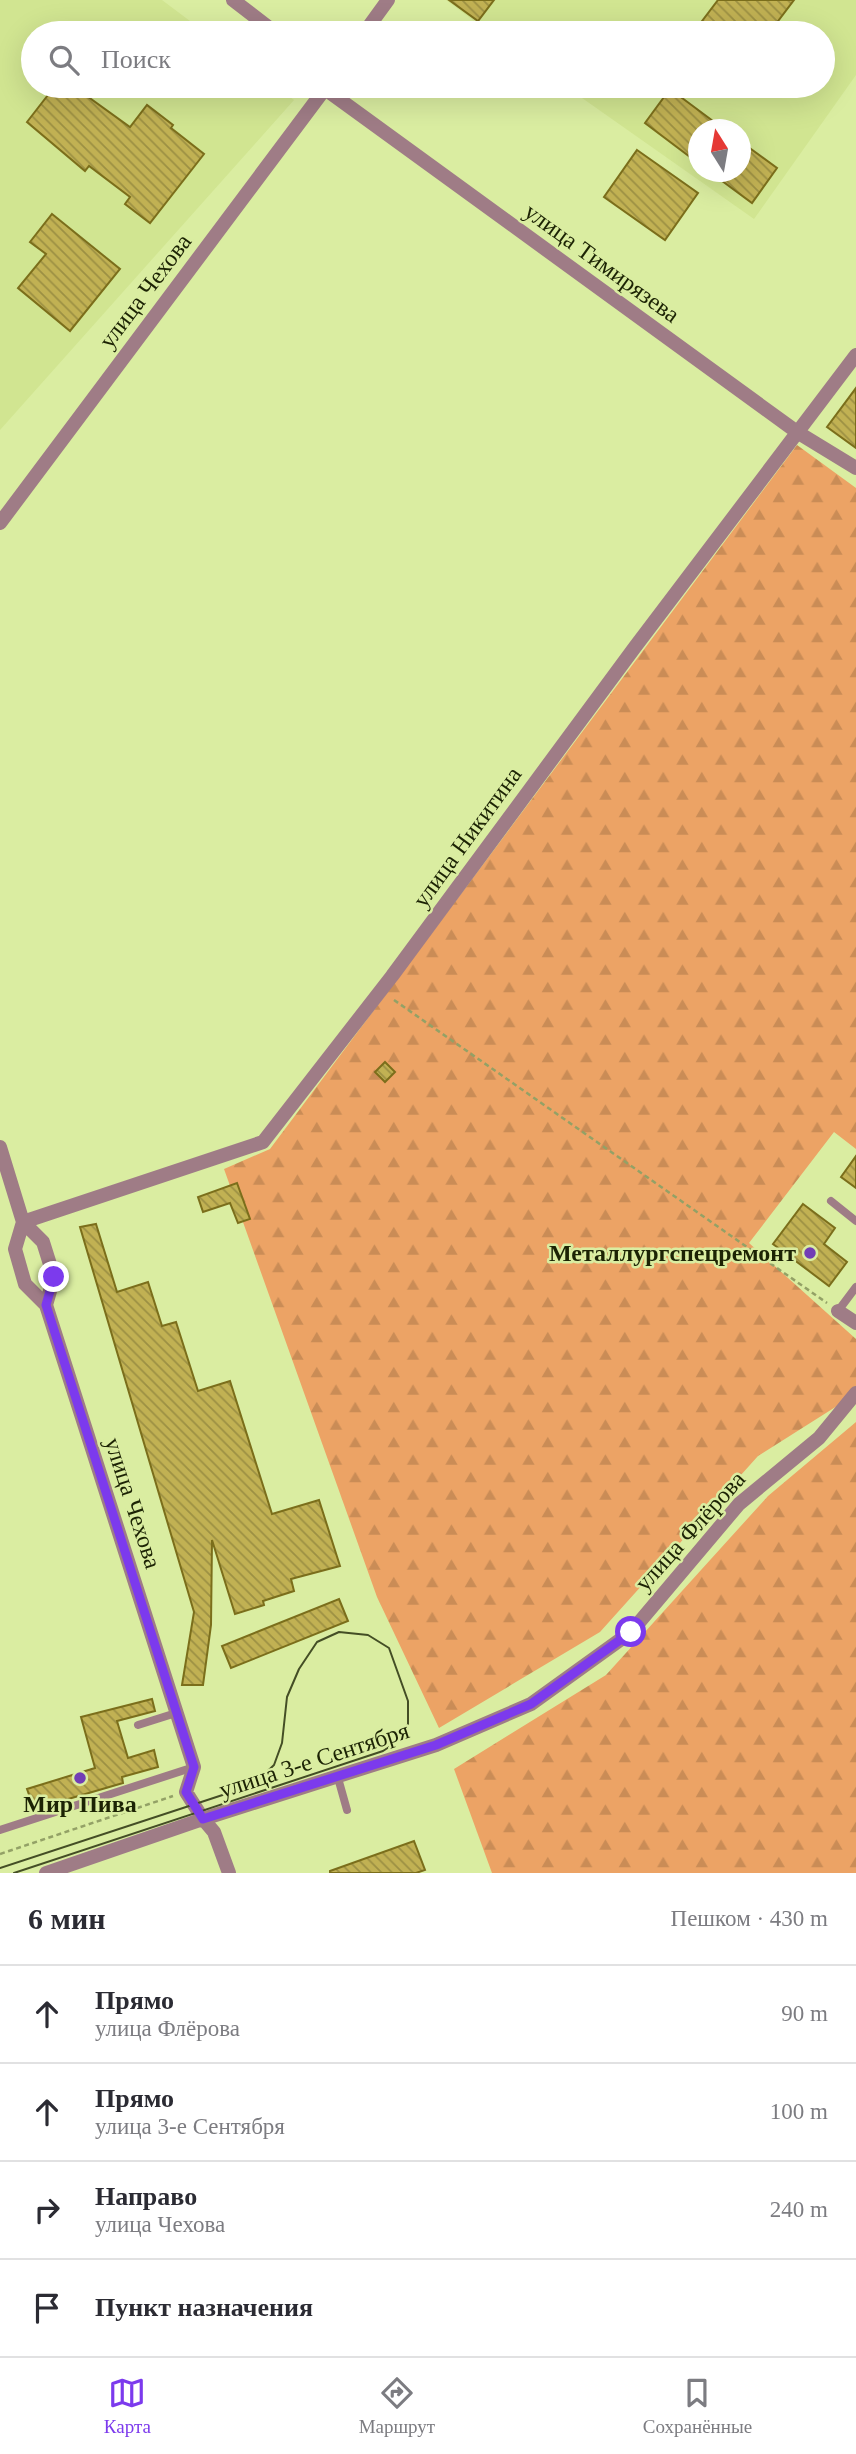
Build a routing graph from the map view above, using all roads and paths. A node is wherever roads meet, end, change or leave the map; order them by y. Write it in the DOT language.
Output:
graph roads {
  1 [pos="233,0"];
  2 [pos="388,0"];
  3 [pos="260,21"];
  4 [pos="373,21"];
  5 [pos="316,98"];
  6 [pos="339,98"];
  7 [pos="856,355"];
  8 [pos="797,432"];
  9 [pos="856,468"];
  10 [pos="0,523"];
  11 [pos="381,991"];
  12 [pos="0,1147"];
  13 [pos="4,1175"];
  14 [pos="831,1201"];
  15 [pos="856,1221"];
  16 [pos="23,1222"];
  17 [pos="856,1287"];
  18 [pos="46,1305"];
  19 [pos="838,1311"];
  20 [pos="856,1324"];
  21 [pos="856,1393"];
  22 [pos="176,1713"];
  23 [pos="138,1725"];
  24 [pos="436,1745"];
  25 [pos="194,1767"];
  26 [pos="338,1778"];
  27 [pos="186,1792"];
  28 [pos="347,1810"];
  29 [pos="203,1819"];
  30 [pos="0,1830"];
  31 [pos="0,1854"];
  32 [pos="47,1873"];
  33 [pos="229,1873"];
  1 -- 3 [label="street"];
  2 -- 4 [label="street"];
  5 -- 10 [label="street, улица Чехова"];
  6 -- 8 [label="street, улица Тимирязева"];
  7 -- 8 [label="street, улица Никитина"];
  8 -- 9 [label="street, улица Тимирязева"];
  8 -- 11 [label="street, улица Никитина"];
  11 -- 16 [label="street, улица Никитина"];
  11 -- 19 [label="path"];
  12 -- 13 [label="street, улица Чехова"];
  13 -- 16 [label="street, улица Чехова"];
  14 -- 15 [label="lane"];
  16 -- 18 [label="street"];
  16 -- 18 [label="street, улица Чехова"];
  17 -- 19 [label="lane"];
  18 -- 22 [label="street, улица Чехова"];
  19 -- 20 [label="street"];
  21 -- 24 [label="street, улица Флёрова"];
  22 -- 23 [label="lane"];
  22 -- 25 [label="street, улица Чехова"];
  24 -- 26 [label="street, улица 3-е Сентября"];
  25 -- 27 [label="street"];
  25 -- 30 [label="lane"];
  26 -- 28 [label="lane"];
  26 -- 29 [label="street, улица 3-е Сентября"];
  27 -- 29 [label="street"];
  27 -- 31 [label="path"];
  29 -- 32 [label="street, улица 3-е Сентября"];
  29 -- 33 [label="street"];
}
